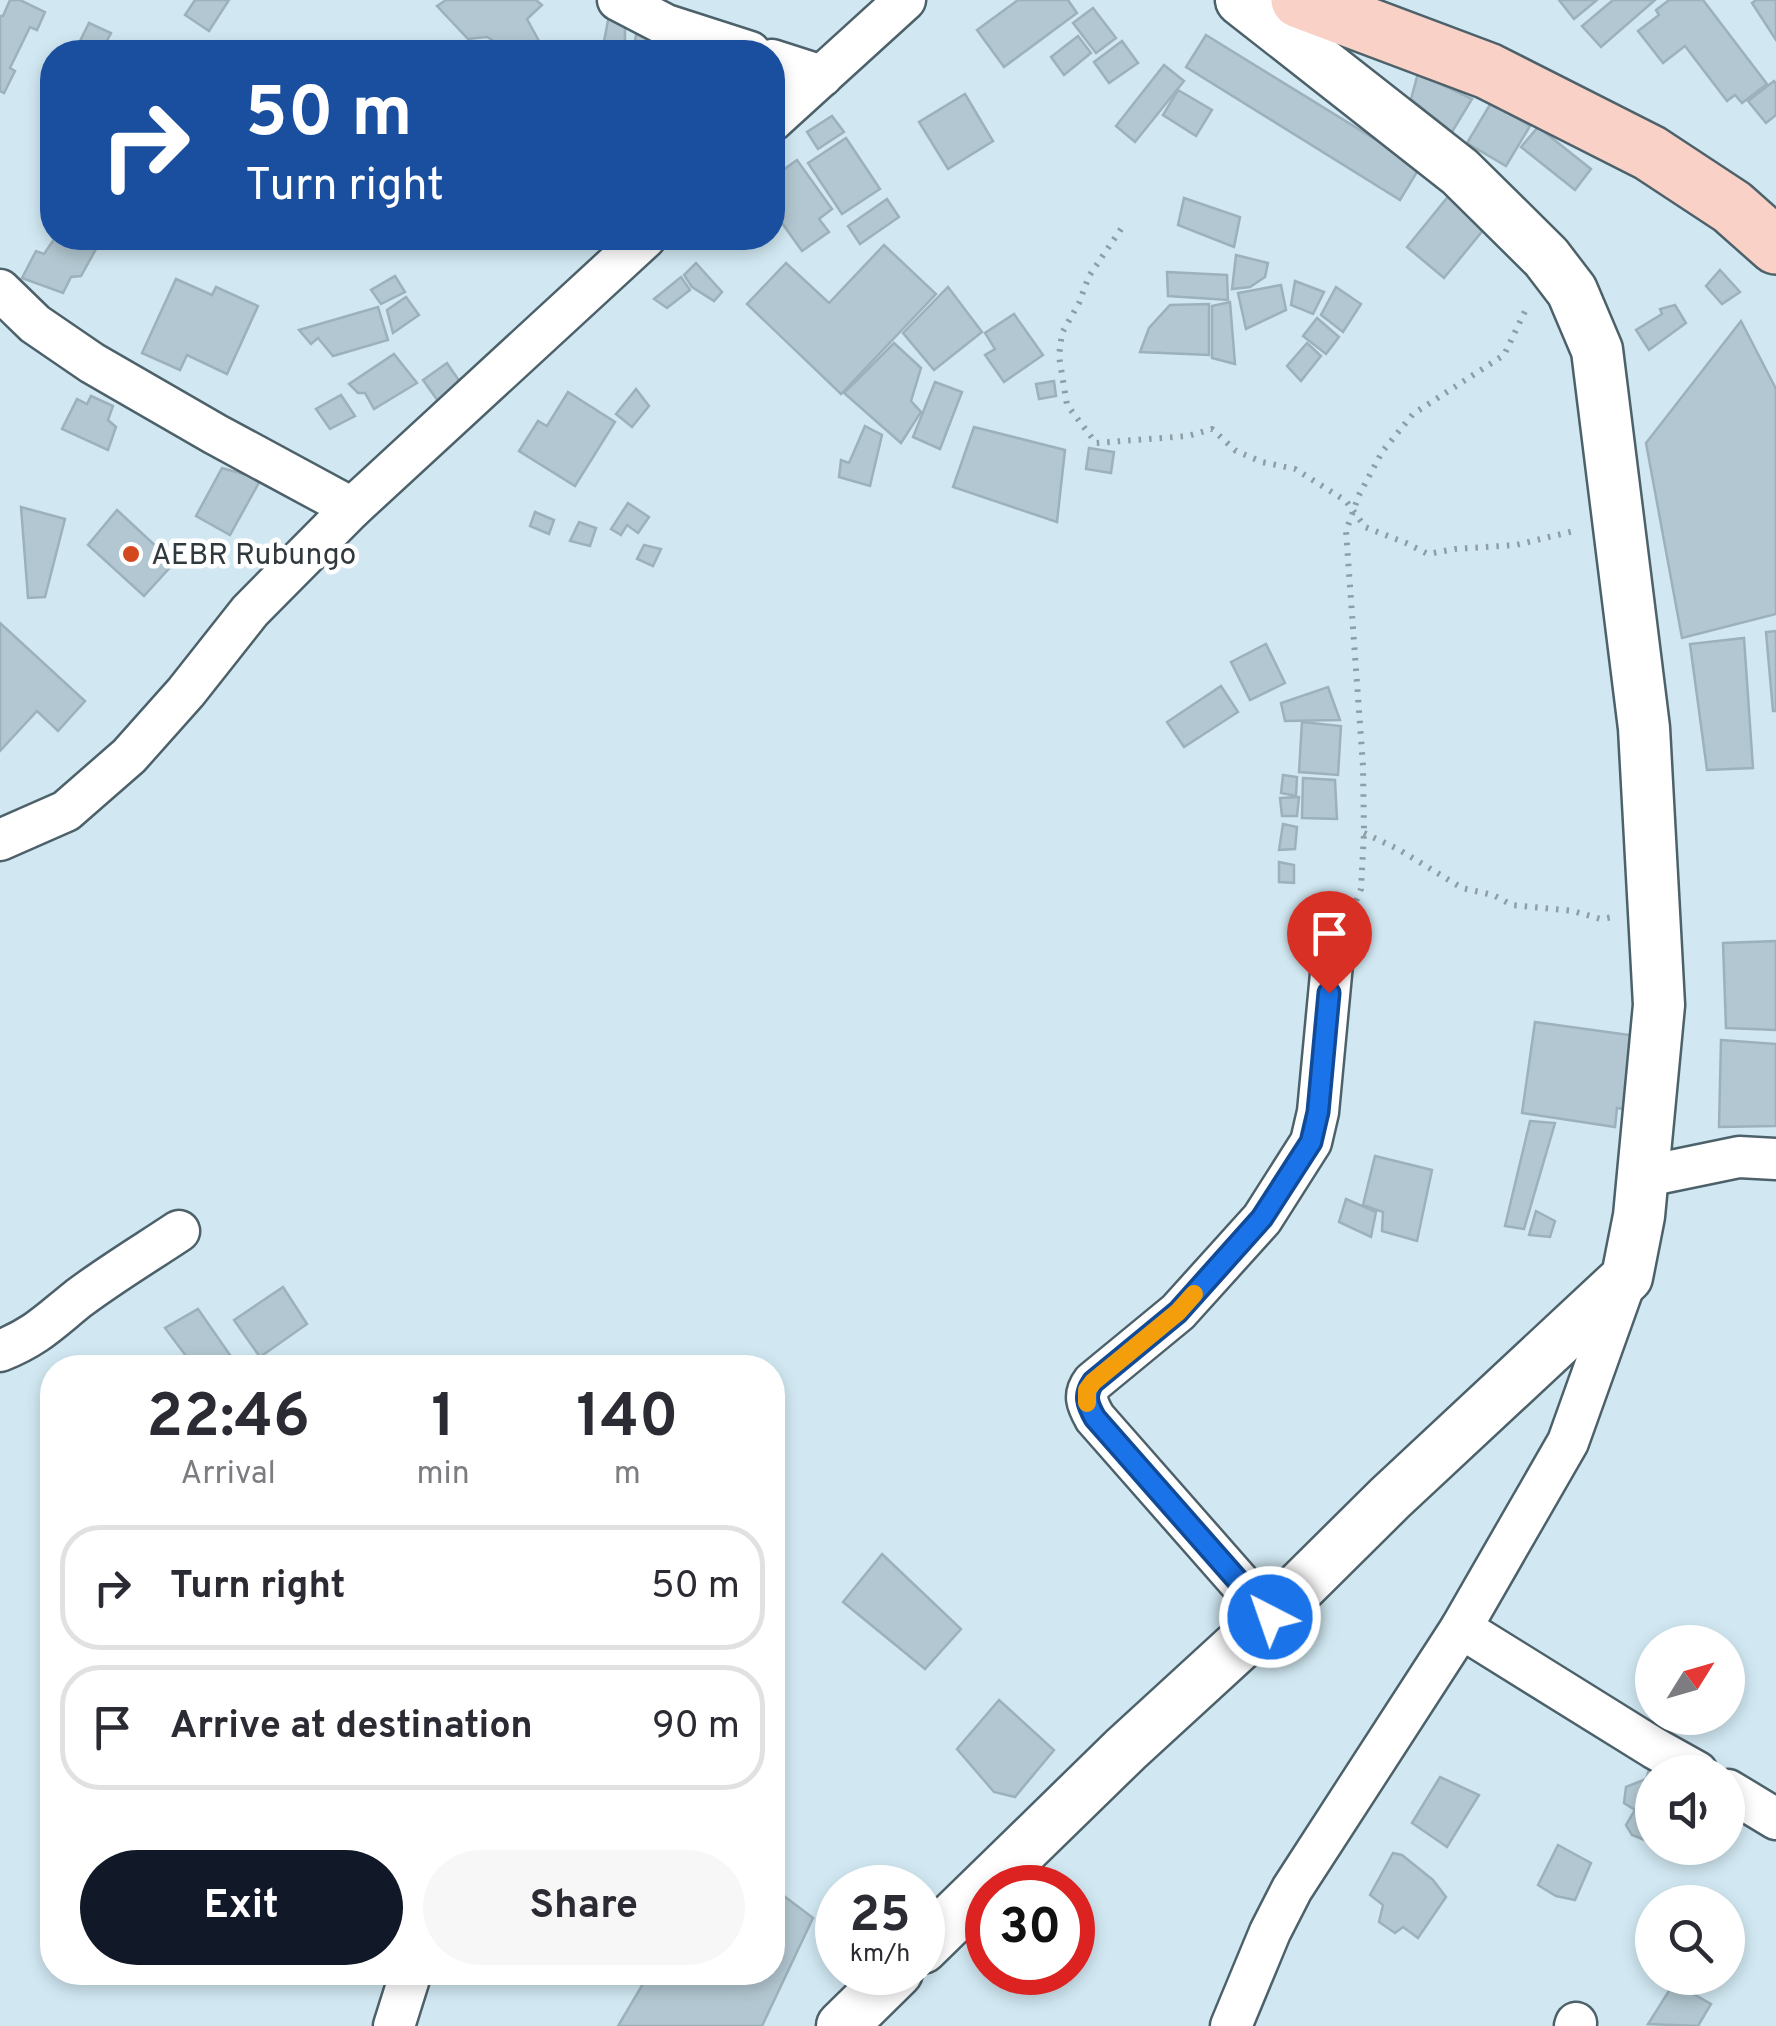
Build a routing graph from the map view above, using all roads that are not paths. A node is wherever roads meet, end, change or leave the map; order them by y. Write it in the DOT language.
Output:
graph roads {
  1 [pos="618,0"];
  2 [pos="905,0"];
  3 [pos="1241,0"];
  4 [pos="1320,3"];
  5 [pos="714,40"];
  6 [pos="785,64"];
  7 [pos="822,76"];
  8 [pos="785,110"];
  9 [pos="1776,246"];
  10 [pos="632,250"];
  11 [pos="0,290"];
  12 [pos="352,508"];
  13 [pos="0,840"];
  14 [pos="1333,954"];
  15 [pos="1776,1159"];
  16 [pos="1642,1177"];
  17 [pos="179,1231"];
  18 [pos="1627,1277"];
  19 [pos="0,1351"];
  20 [pos="1270,1617"];
  21 [pos="1461,1628"];
  22 [pos="1666,1755"];
  23 [pos="1745,1800"];
  24 [pos="1776,1819"];
  25 [pos="945,1926"];
  26 [pos="406,1985"];
  27 [pos="874,1995"];
  28 [pos="394,2026"];
  29 [pos="842,2026"];
  30 [pos="1231,2026"];
  1 -- 5 [label="street"];
  2 -- 7 [label="street"];
  3 -- 16 [label="street"];
  4 -- 9 [label="main road"];
  6 -- 7 [label="street"];
  7 -- 8 [label="street"];
  10 -- 12 [label="street"];
  11 -- 12 [label="street"];
  12 -- 13 [label="street"];
  14 -- 20 [label="street"];
  15 -- 16 [label="street"];
  16 -- 18 [label="street"];
  17 -- 19 [label="street"];
  18 -- 20 [label="street"];
  18 -- 21 [label="street"];
  20 -- 25 [label="street"];
  21 -- 22 [label="street"];
  21 -- 30 [label="street"];
  23 -- 24 [label="street"];
  26 -- 28 [label="street"];
  27 -- 29 [label="street"];
}
